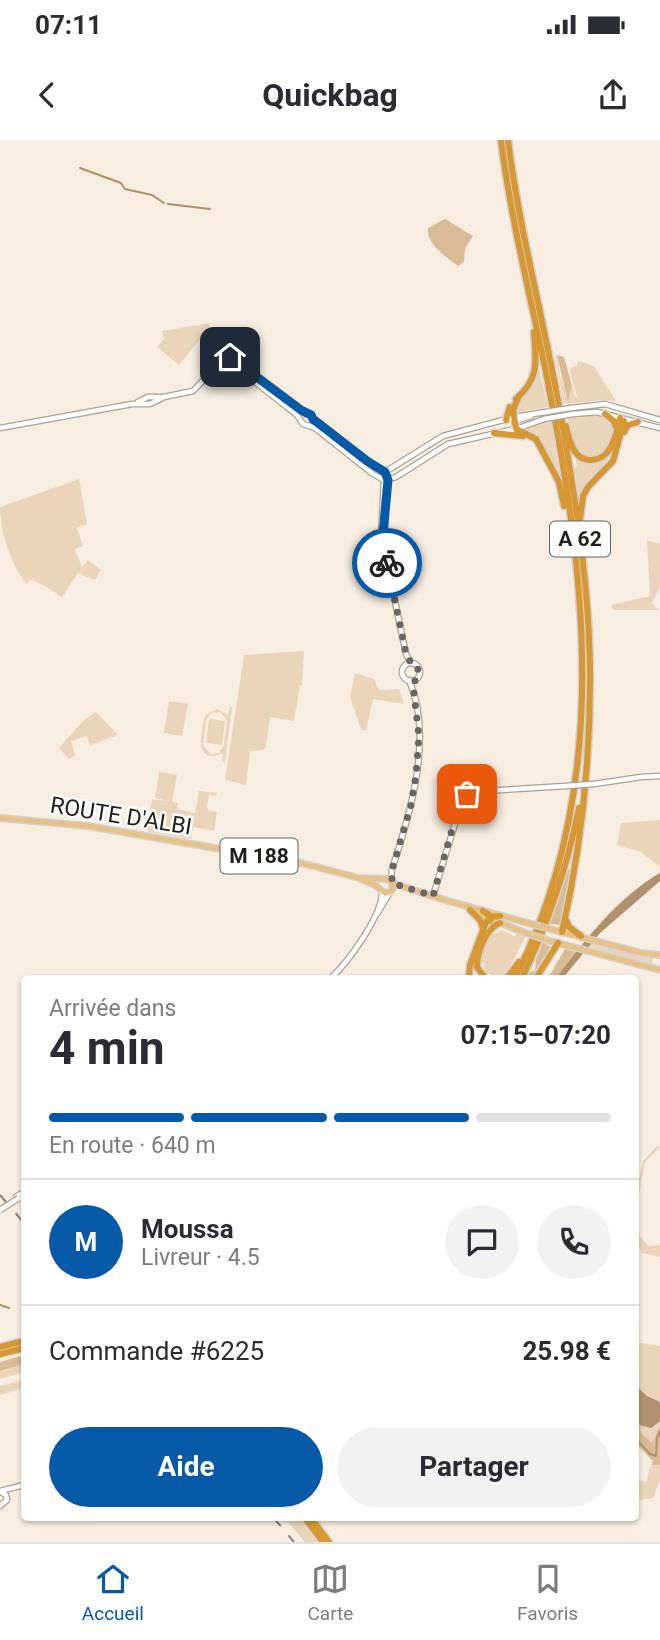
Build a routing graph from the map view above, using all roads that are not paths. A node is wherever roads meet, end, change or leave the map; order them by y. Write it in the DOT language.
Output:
graph roads {
  1 [pos="501,140"];
  2 [pos="508,140"];
  3 [pos="530,299"];
  4 [pos="547,346"];
  5 [pos="223,357"];
  6 [pos="518,398"];
  7 [pos="624,409"];
  8 [pos="572,411"];
  9 [pos="305,413"];
  10 [pos="605,414"];
  11 [pos="543,416"];
  12 [pos="622,418"];
  13 [pos="301,419"];
  14 [pos="313,419"];
  15 [pos="514,419"];
  16 [pos="506,420"];
  17 [pos="660,420"];
  18 [pos="638,422"];
  19 [pos="310,425"];
  20 [pos="0,428"];
  21 [pos="516,429"];
  22 [pos="660,429"];
  23 [pos="494,433"];
  24 [pos="618,436"];
  25 [pos="537,442"];
  26 [pos="385,472"];
  27 [pos="386,480"];
  28 [pos="580,536"];
  29 [pos="578,583"];
  30 [pos="408,664"];
  31 [pos="411,680"];
  32 [pos="589,734"];
  33 [pos="660,776"];
  34 [pos="0,818"];
  35 [pos="392,870"];
  36 [pos="359,878"];
  37 [pos="384,880"];
  38 [pos="392,882"];
  39 [pos="381,890"];
  40 [pos="390,891"];
  41 [pos="433,896"];
  42 [pos="448,901"];
  43 [pos="458,904"];
  44 [pos="545,906"];
  45 [pos="470,910"];
  46 [pos="483,911"];
  47 [pos="566,916"];
  48 [pos="490,918"];
  49 [pos="500,920"];
  50 [pos="370,923"];
  51 [pos="482,931"];
  52 [pos="562,932"];
  53 [pos="578,936"];
  54 [pos="485,939"];
  55 [pos="558,943"];
  56 [pos="571,947"];
  57 [pos="660,955"];
  58 [pos="657,968"];
  59 [pos="334,975"];
  60 [pos="469,975"];
  61 [pos="483,975"];
  62 [pos="509,975"];
  63 [pos="516,975"];
  64 [pos="523,975"];
  65 [pos="538,975"];
  66 [pos="21,1195"];
  67 [pos="0,1208"];
  68 [pos="21,1342"];
  69 [pos="0,1347"];
  70 [pos="21,1349"];
  71 [pos="0,1354"];
  72 [pos="21,1486"];
  73 [pos="14,1488"];
  74 [pos="0,1491"];
  75 [pos="6,1497"];
  76 [pos="0,1506"];
  77 [pos="310,1521"];
  78 [pos="311,1521"];
  79 [pos="326,1541"];
  1 -- 3 [label="highway, A 62"];
  2 -- 4 [label="highway, A 62"];
  3 -- 6 [label="highway"];
  3 -- 29 [label="highway, A 62"];
  4 -- 24 [label="highway"];
  4 -- 28 [label="highway, A 62"];
  5 -- 9 [label="main road"];
  5 -- 13 [label="main road"];
  5 -- 20 [label="main road"];
  6 -- 15 [label="highway"];
  6 -- 16 [label="highway"];
  7 -- 8 [label="main road"];
  7 -- 12 [label="main road"];
  7 -- 17 [label="main road"];
  8 -- 10 [label="main road"];
  8 -- 11 [label="main road, bridge"];
  9 -- 13 [label="main road"];
  9 -- 14 [label="main road"];
  10 -- 12 [label="main road"];
  10 -- 24 [label="highway"];
  11 -- 15 [label="main road"];
  11 -- 21 [label="main road"];
  12 -- 18 [label="main road"];
  12 -- 24 [label="highway"];
  13 -- 19 [label="main road"];
  14 -- 19 [label="main road"];
  14 -- 26 [label="main road"];
  15 -- 16 [label="main road"];
  15 -- 21 [label="highway"];
  16 -- 26 [label="main road"];
  18 -- 22 [label="main road"];
  18 -- 24 [label="highway"];
  19 -- 27 [label="main road"];
  21 -- 23 [label="main road"];
  21 -- 25 [label="highway"];
  23 -- 25 [label="highway"];
  23 -- 27 [label="main road"];
  24 -- 28 [label="highway"];
  25 -- 29 [label="highway"];
  26 -- 27 [label="main road"];
  27 -- 30 [label="main road"];
  28 -- 32 [label="highway, A 62"];
  29 -- 44 [label="highway, A 62"];
  30 -- 31 [label="main road"];
  30 -- 31 [label="main road"];
  31 -- 35 [label="main road"];
  32 -- 47 [label="highway"];
  32 -- 64 [label="highway, A 62"];
  33 -- 41 [label="main road, bridge"];
  34 -- 36 [label="main road, ROUTE D'ALBI / M 188"];
  35 -- 37 [label="main road"];
  35 -- 38 [label="main road"];
  36 -- 37 [label="main road, ROUTE D'ALBI / M 188"];
  36 -- 39 [label="main road, ROUTE D'ALBI / M 188"];
  37 -- 38 [label="main road, ROUTE D'ALBI"];
  37 -- 39 [label="main road"];
  38 -- 40 [label="main road"];
  38 -- 41 [label="main road"];
  39 -- 40 [label="main road, ROUTE D'ALBI"];
  39 -- 50 [label="main road"];
  40 -- 42 [label="main road"];
  40 -- 50 [label="main road"];
  41 -- 42 [label="main road"];
  42 -- 43 [label="main road"];
  43 -- 45 [label="main road"];
  43 -- 46 [label="main road"];
  44 -- 62 [label="highway"];
  44 -- 63 [label="highway, A 62"];
  45 -- 48 [label="main road"];
  45 -- 51 [label="highway"];
  46 -- 48 [label="highway"];
  46 -- 49 [label="main road"];
  47 -- 52 [label="highway"];
  47 -- 53 [label="highway"];
  48 -- 49 [label="highway"];
  48 -- 51 [label="highway"];
  48 -- 54 [label="highway"];
  49 -- 52 [label="main road, bridge"];
  49 -- 54 [label="highway"];
  49 -- 55 [label="main road, bridge"];
  50 -- 59 [label="main road"];
  51 -- 60 [label="highway"];
  52 -- 53 [label="main road"];
  53 -- 56 [label="main road"];
  53 -- 57 [label="main road"];
  54 -- 61 [label="highway"];
  55 -- 56 [label="main road"];
  55 -- 65 [label="highway"];
  56 -- 58 [label="main road"];
  57 -- 58 [label="main road"];
  66 -- 67 [label="main road, bridge"];
  68 -- 69 [label="highway"];
  70 -- 71 [label="highway"];
  72 -- 73 [label="main road"];
  73 -- 74 [label="main road"];
  73 -- 75 [label="main road"];
  74 -- 75 [label="main road"];
  75 -- 76 [label="main road"];
  77 -- 79 [label="highway"];
  78 -- 79 [label="highway"];
}
